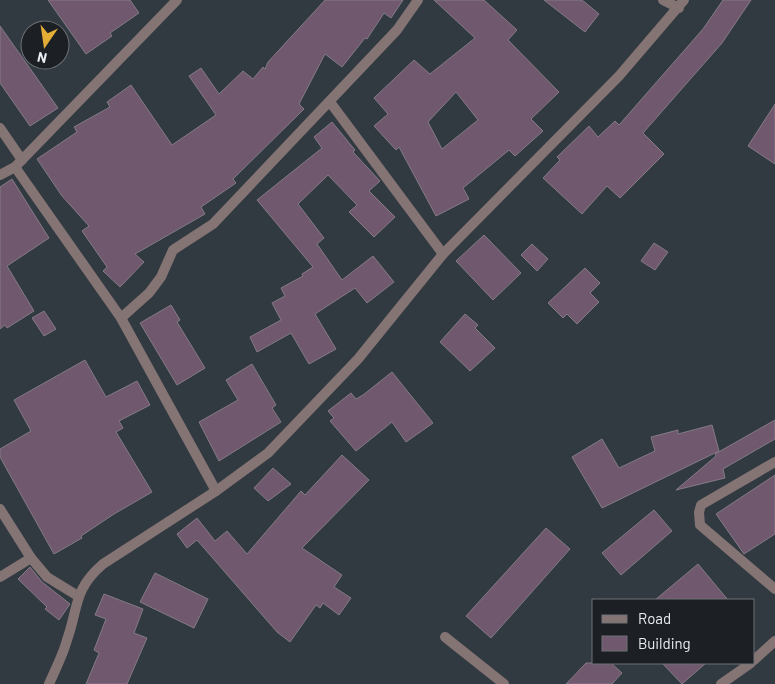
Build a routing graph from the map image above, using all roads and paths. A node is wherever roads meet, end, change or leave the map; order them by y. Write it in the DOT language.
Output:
graph roads {
  1 [pos="177,0"];
  2 [pos="418,0"];
  3 [pos="664,0"];
  4 [pos="682,4"];
  5 [pos="330,102"];
  6 [pos="0,128"];
  7 [pos="19,163"];
  8 [pos="0,175"];
  9 [pos="443,254"];
  10 [pos="120,318"];
  11 [pos="775,462"];
  12 [pos="216,491"];
  13 [pos="0,509"];
  14 [pos="31,558"];
  15 [pos="0,577"];
  16 [pos="775,589"];
  17 [pos="78,596"];
  18 [pos="445,637"];
  19 [pos="775,641"];
  20 [pos="755,659"];
  21 [pos="749,664"];
  22 [pos="49,684"];
  23 [pos="504,684"];
  24 [pos="721,684"];
  1 -- 7 [label="street"];
  2 -- 5 [label="street"];
  3 -- 4 [label="street"];
  4 -- 9 [label="street"];
  5 -- 9 [label="street"];
  5 -- 10 [label="street"];
  6 -- 7 [label="street"];
  7 -- 8 [label="street"];
  7 -- 10 [label="street"];
  9 -- 12 [label="street"];
  10 -- 12 [label="street"];
  11 -- 16 [label="street"];
  12 -- 17 [label="street"];
  13 -- 14 [label="street"];
  14 -- 15 [label="street"];
  14 -- 17 [label="street"];
  17 -- 22 [label="street"];
  18 -- 23 [label="street"];
  19 -- 20 [label="street"];
  21 -- 24 [label="street"];
}
